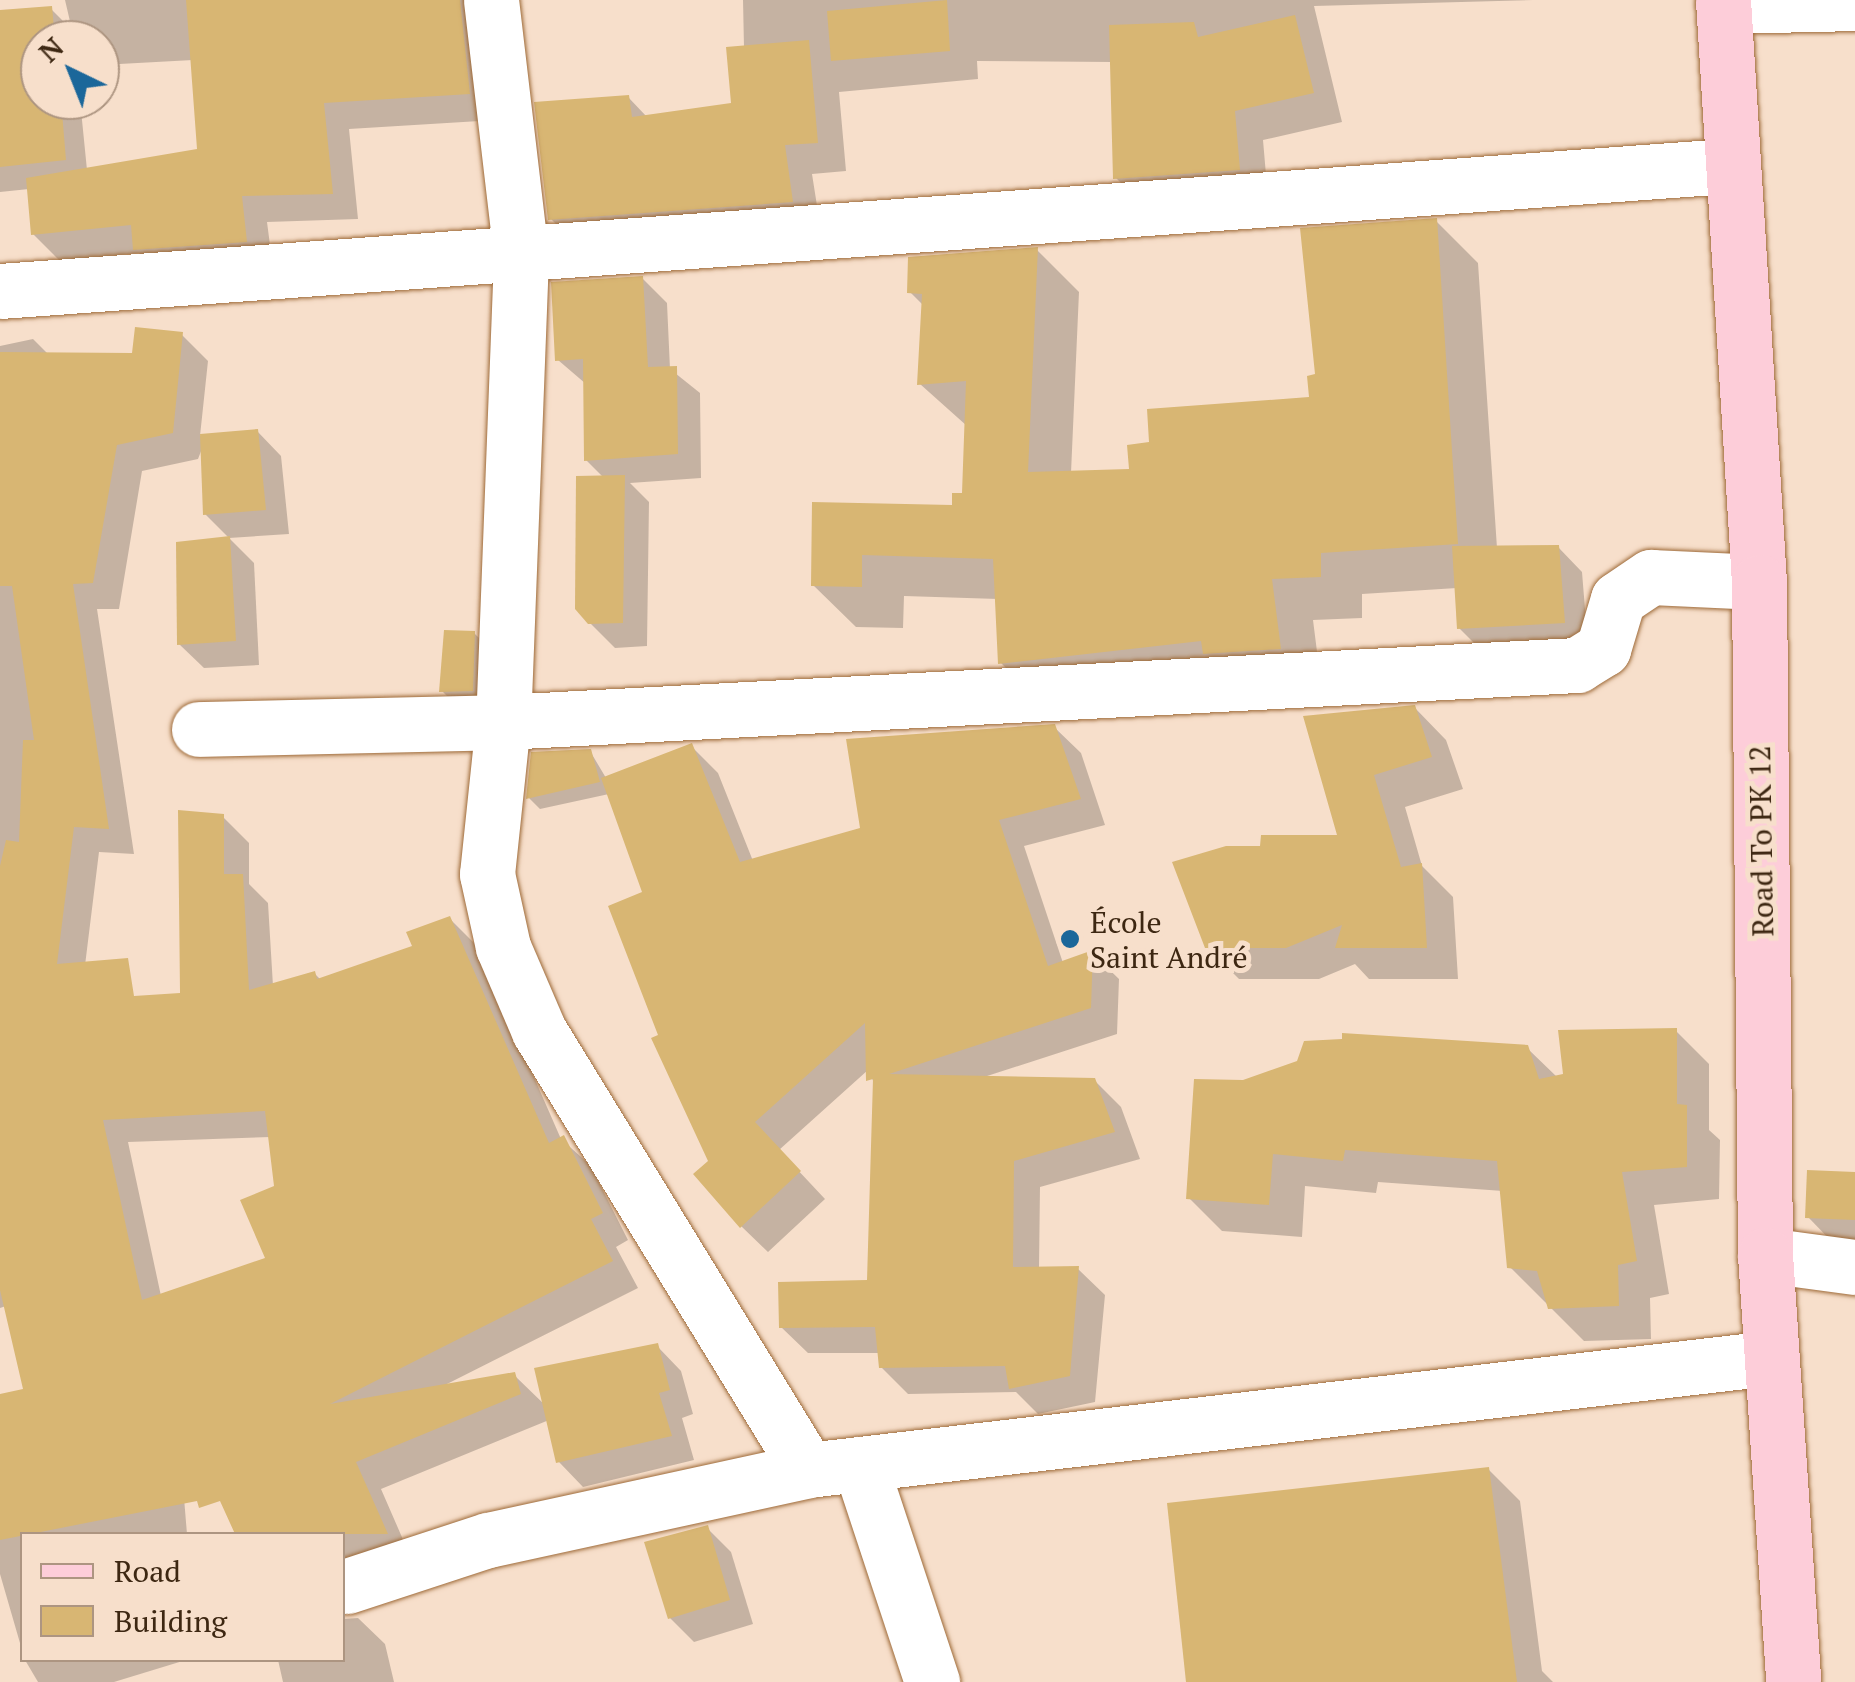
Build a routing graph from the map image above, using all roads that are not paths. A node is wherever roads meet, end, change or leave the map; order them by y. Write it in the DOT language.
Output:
graph roads {
  1 [pos="491,0"];
  2 [pos="1724,3"];
  3 [pos="1855,3"];
  4 [pos="1729,166"];
  5 [pos="521,257"];
  6 [pos="0,292"];
  7 [pos="1758,582"];
  8 [pos="502,722"];
  9 [pos="199,730"];
  10 [pos="1765,1255"];
  11 [pos="1855,1267"];
  12 [pos="1770,1358"];
  13 [pos="834,1467"];
  14 [pos="346,1586"];
  15 [pos="932,1682"];
  16 [pos="1792,1682"];
  1 -- 5 [label="street"];
  2 -- 3 [label="street"];
  2 -- 4 [label="main road, Road To PK 12"];
  4 -- 5 [label="street"];
  4 -- 7 [label="main road, Road To PK 12"];
  5 -- 6 [label="street"];
  5 -- 8 [label="street"];
  7 -- 8 [label="street"];
  7 -- 10 [label="main road, Road To PK 12"];
  8 -- 9 [label="street"];
  8 -- 13 [label="street"];
  10 -- 11 [label="street"];
  10 -- 12 [label="main road, Road To PK 12"];
  12 -- 13 [label="street"];
  12 -- 16 [label="main road, Road To PK 12"];
  13 -- 14 [label="street"];
  13 -- 15 [label="street"];
}
